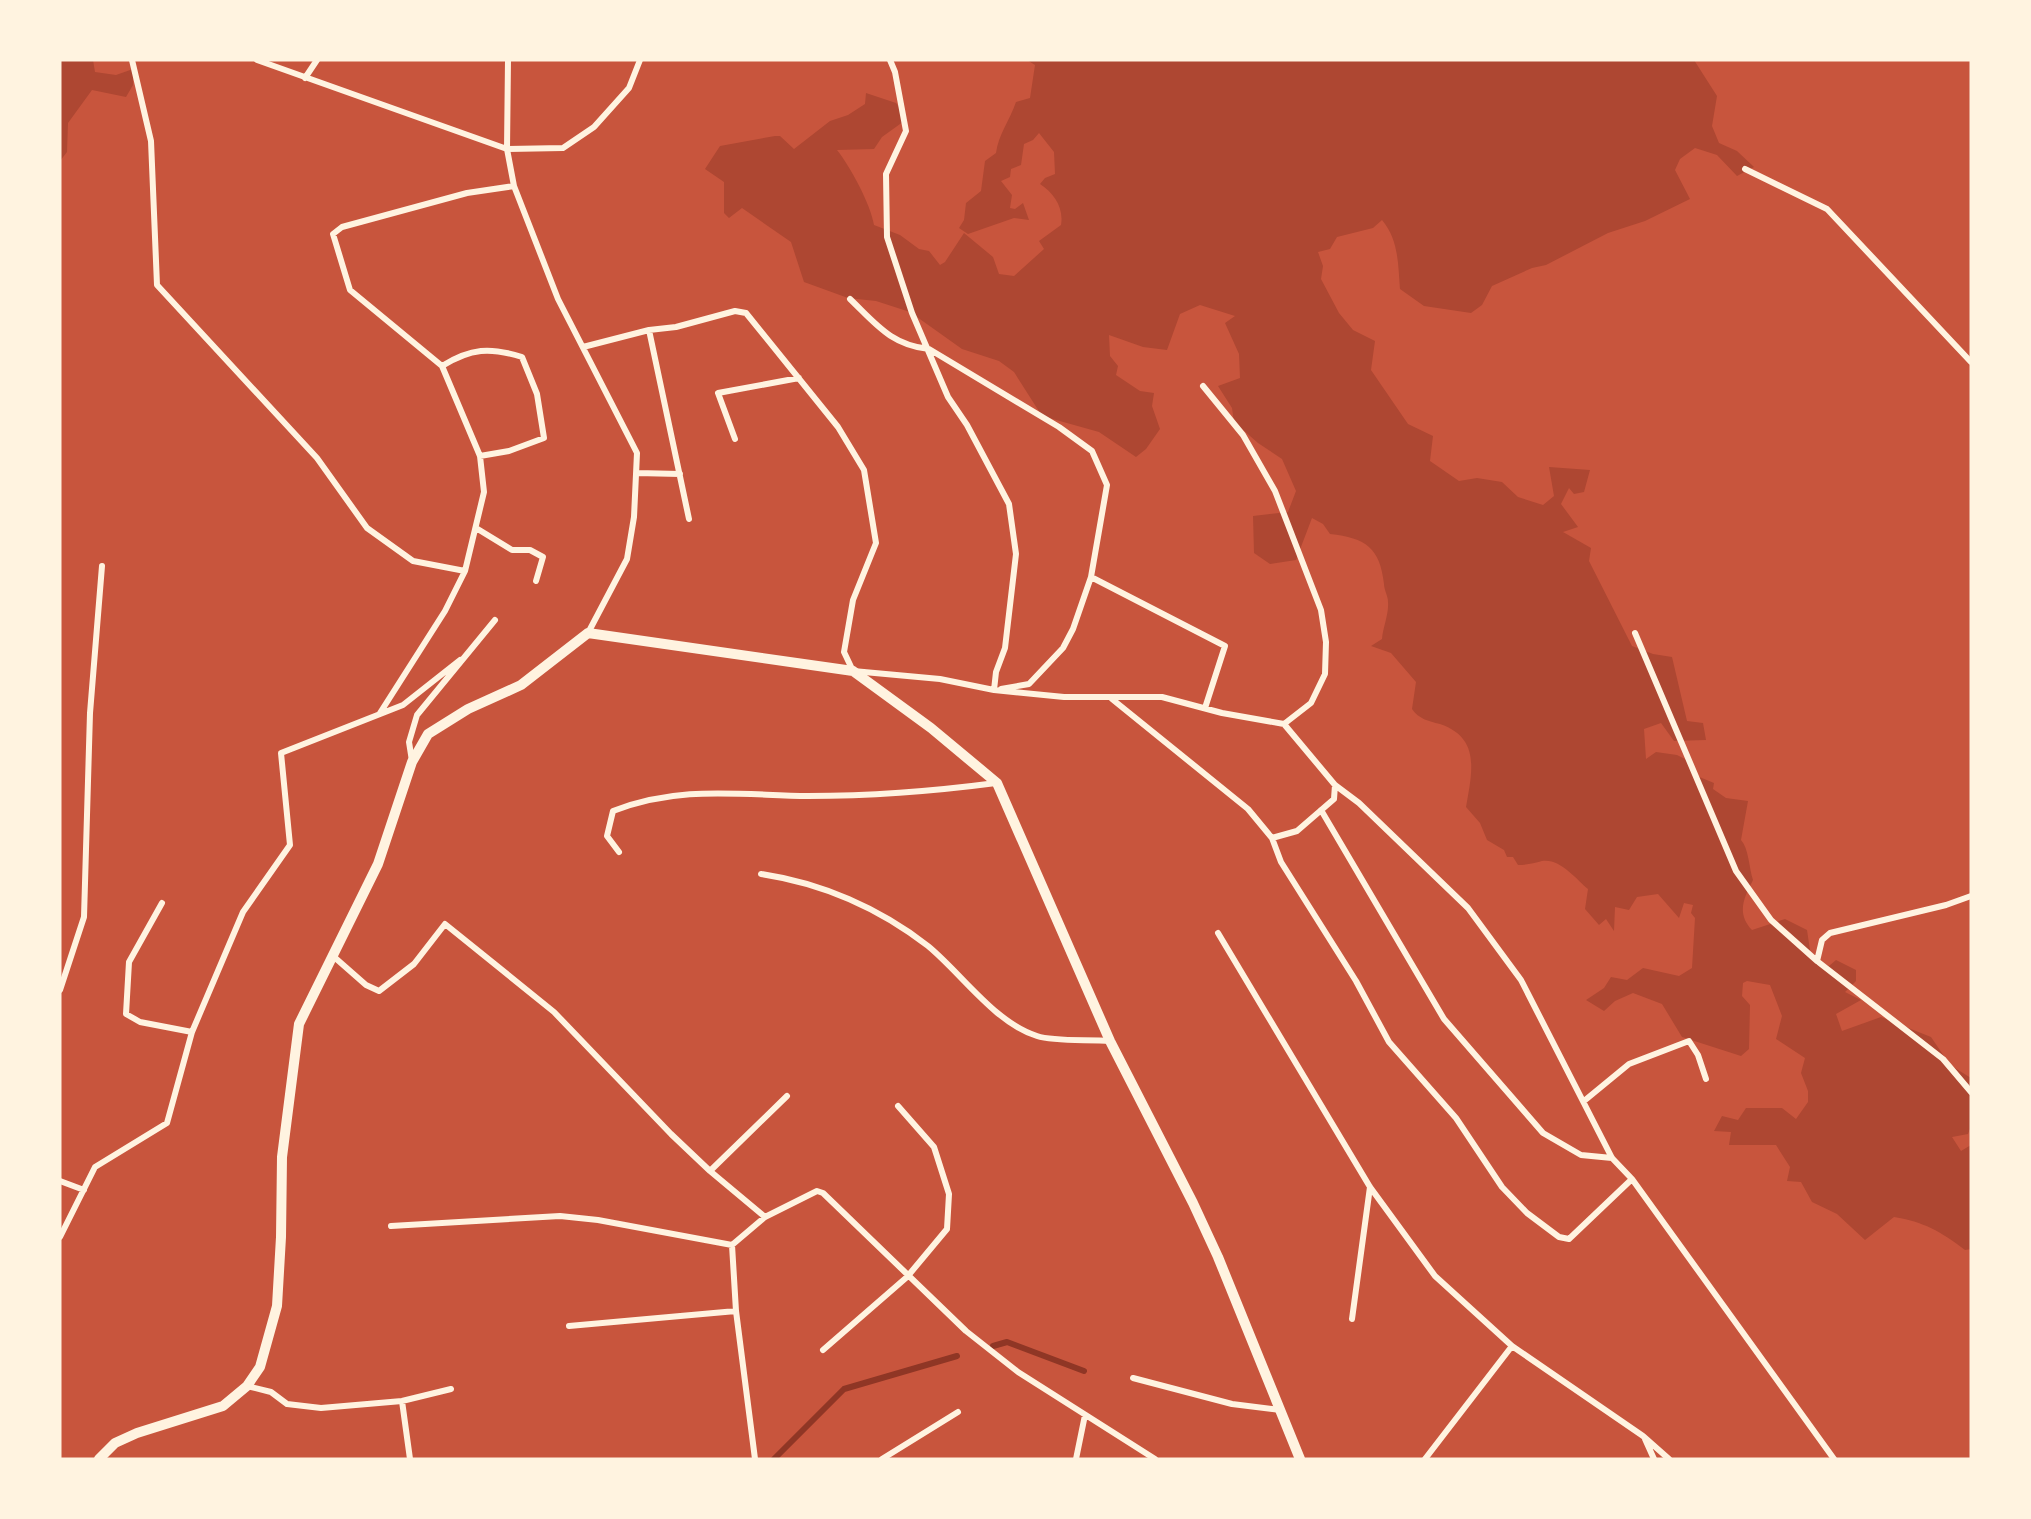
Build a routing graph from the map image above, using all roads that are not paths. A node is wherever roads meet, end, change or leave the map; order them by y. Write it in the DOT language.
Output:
graph roads {
  1 [pos="132,60"];
  2 [pos="257,60"];
  3 [pos="317,60"];
  4 [pos="508,60"];
  5 [pos="640,60"];
  6 [pos="890,60"];
  7 [pos="305,78"];
  8 [pos="507,149"];
  9 [pos="1745,169"];
  10 [pos="514,186"];
  11 [pos="850,299"];
  12 [pos="649,330"];
  13 [pos="583,347"];
  14 [pos="929,350"];
  15 [pos="1971,362"];
  16 [pos="442,366"];
  17 [pos="799,378"];
  18 [pos="1203,386"];
  19 [pos="735,440"];
  20 [pos="480,456"];
  21 [pos="638,472"];
  22 [pos="680,474"];
  23 [pos="689,519"];
  24 [pos="476,528"];
  25 [pos="102,566"];
  26 [pos="465,571"];
  27 [pos="1091,578"];
  28 [pos="536,581"];
  29 [pos="495,620"];
  30 [pos="588,633"];
  31 [pos="1635,633"];
  32 [pos="460,660"];
  33 [pos="853,671"];
  34 [pos="994,690"];
  35 [pos="1112,699"];
  36 [pos="1205,708"];
  37 [pos="380,713"];
  38 [pos="1284,724"];
  39 [pos="412,762"];
  40 [pos="997,783"];
  41 [pos="1335,786"];
  42 [pos="1321,810"];
  43 [pos="1272,838"];
  44 [pos="619,852"];
  45 [pos="761,874"];
  46 [pos="1971,896"];
  47 [pos="162,903"];
  48 [pos="1218,933"];
  49 [pos="333,956"];
  50 [pos="1817,961"];
  51 [pos="60,990"];
  52 [pos="192,1032"];
  53 [pos="1110,1041"];
  54 [pos="1706,1079"];
  55 [pos="1971,1092"];
  56 [pos="787,1096"];
  57 [pos="1584,1101"];
  58 [pos="898,1106"];
  59 [pos="1612,1158"];
  60 [pos="710,1172"];
  61 [pos="1632,1179"];
  62 [pos="60,1181"];
  63 [pos="1370,1187"];
  64 [pos="84,1190"];
  65 [pos="765,1217"];
  66 [pos="391,1226"];
  67 [pos="60,1237"];
  68 [pos="732,1245"];
  69 [pos="908,1277"];
  70 [pos="736,1311"];
  71 [pos="1352,1319"];
  72 [pos="569,1326"];
  73 [pos="1512,1346"];
  74 [pos="823,1350"];
  75 [pos="1133,1378"];
  76 [pos="247,1386"];
  77 [pos="451,1389"];
  78 [pos="402,1401"];
  79 [pos="1282,1410"];
  80 [pos="958,1412"];
  81 [pos="1085,1415"];
  82 [pos="1644,1436"];
  83 [pos="99,1459"];
  84 [pos="410,1459"];
  85 [pos="755,1459"];
  86 [pos="882,1459"];
  87 [pos="1076,1459"];
  88 [pos="1155,1459"];
  89 [pos="1300,1459"];
  90 [pos="1425,1459"];
  91 [pos="1654,1459"];
  92 [pos="1670,1459"];
  93 [pos="1834,1459"];
  1 -- 26 [label="street"];
  2 -- 7 [label="street"];
  3 -- 7 [label="street"];
  4 -- 8 [label="street"];
  5 -- 8 [label="street"];
  6 -- 14 [label="street"];
  7 -- 8 [label="street"];
  8 -- 10 [label="street"];
  9 -- 15 [label="street"];
  10 -- 13 [label="street"];
  10 -- 16 [label="street"];
  11 -- 14 [label="street"];
  12 -- 13 [label="street"];
  12 -- 17 [label="street"];
  12 -- 22 [label="street"];
  13 -- 21 [label="street"];
  14 -- 27 [label="street"];
  14 -- 34 [label="street"];
  16 -- 20 [label="street"];
  16 -- 20 [label="street"];
  17 -- 19 [label="street"];
  17 -- 33 [label="street"];
  18 -- 38 [label="street"];
  20 -- 24 [label="street"];
  21 -- 22 [label="street"];
  21 -- 30 [label="street"];
  22 -- 23 [label="street"];
  24 -- 26 [label="street"];
  24 -- 28 [label="street"];
  25 -- 51 [label="street"];
  26 -- 37 [label="street"];
  27 -- 34 [label="street"];
  27 -- 36 [label="street"];
  29 -- 32 [label="street"];
  30 -- 33 [label="street"];
  30 -- 39 [label="street"];
  31 -- 50 [label="street"];
  32 -- 37 [label="street"];
  32 -- 39 [label="street"];
  33 -- 34 [label="street"];
  33 -- 40 [label="street"];
  34 -- 35 [label="street"];
  35 -- 36 [label="street"];
  35 -- 43 [label="street"];
  36 -- 38 [label="street"];
  37 -- 52 [label="street"];
  38 -- 41 [label="street"];
  39 -- 49 [label="street"];
  40 -- 44 [label="street"];
  40 -- 53 [label="street"];
  41 -- 42 [label="street"];
  41 -- 57 [label="street"];
  42 -- 43 [label="street"];
  42 -- 59 [label="street"];
  43 -- 61 [label="street"];
  45 -- 53 [label="street"];
  46 -- 50 [label="street"];
  47 -- 52 [label="street"];
  48 -- 63 [label="street"];
  49 -- 60 [label="street"];
  49 -- 76 [label="street"];
  50 -- 55 [label="street"];
  52 -- 64 [label="street"];
  53 -- 79 [label="street"];
  54 -- 57 [label="street"];
  56 -- 60 [label="street"];
  57 -- 59 [label="street"];
  58 -- 69 [label="street"];
  59 -- 61 [label="street"];
  60 -- 65 [label="street"];
  61 -- 93 [label="street"];
  62 -- 64 [label="street"];
  63 -- 71 [label="street"];
  63 -- 73 [label="street"];
  64 -- 67 [label="street"];
  65 -- 68 [label="street"];
  65 -- 69 [label="street"];
  66 -- 68 [label="street"];
  68 -- 70 [label="street"];
  69 -- 74 [label="street"];
  69 -- 81 [label="street"];
  70 -- 72 [label="street"];
  70 -- 85 [label="street"];
  73 -- 82 [label="street"];
  73 -- 90 [label="street"];
  75 -- 79 [label="street"];
  76 -- 78 [label="street"];
  76 -- 83 [label="street"];
  77 -- 78 [label="street"];
  78 -- 84 [label="street"];
  79 -- 89 [label="street"];
  80 -- 86 [label="street"];
  81 -- 87 [label="street"];
  81 -- 88 [label="street"];
  82 -- 91 [label="street"];
  82 -- 92 [label="street"];
}
